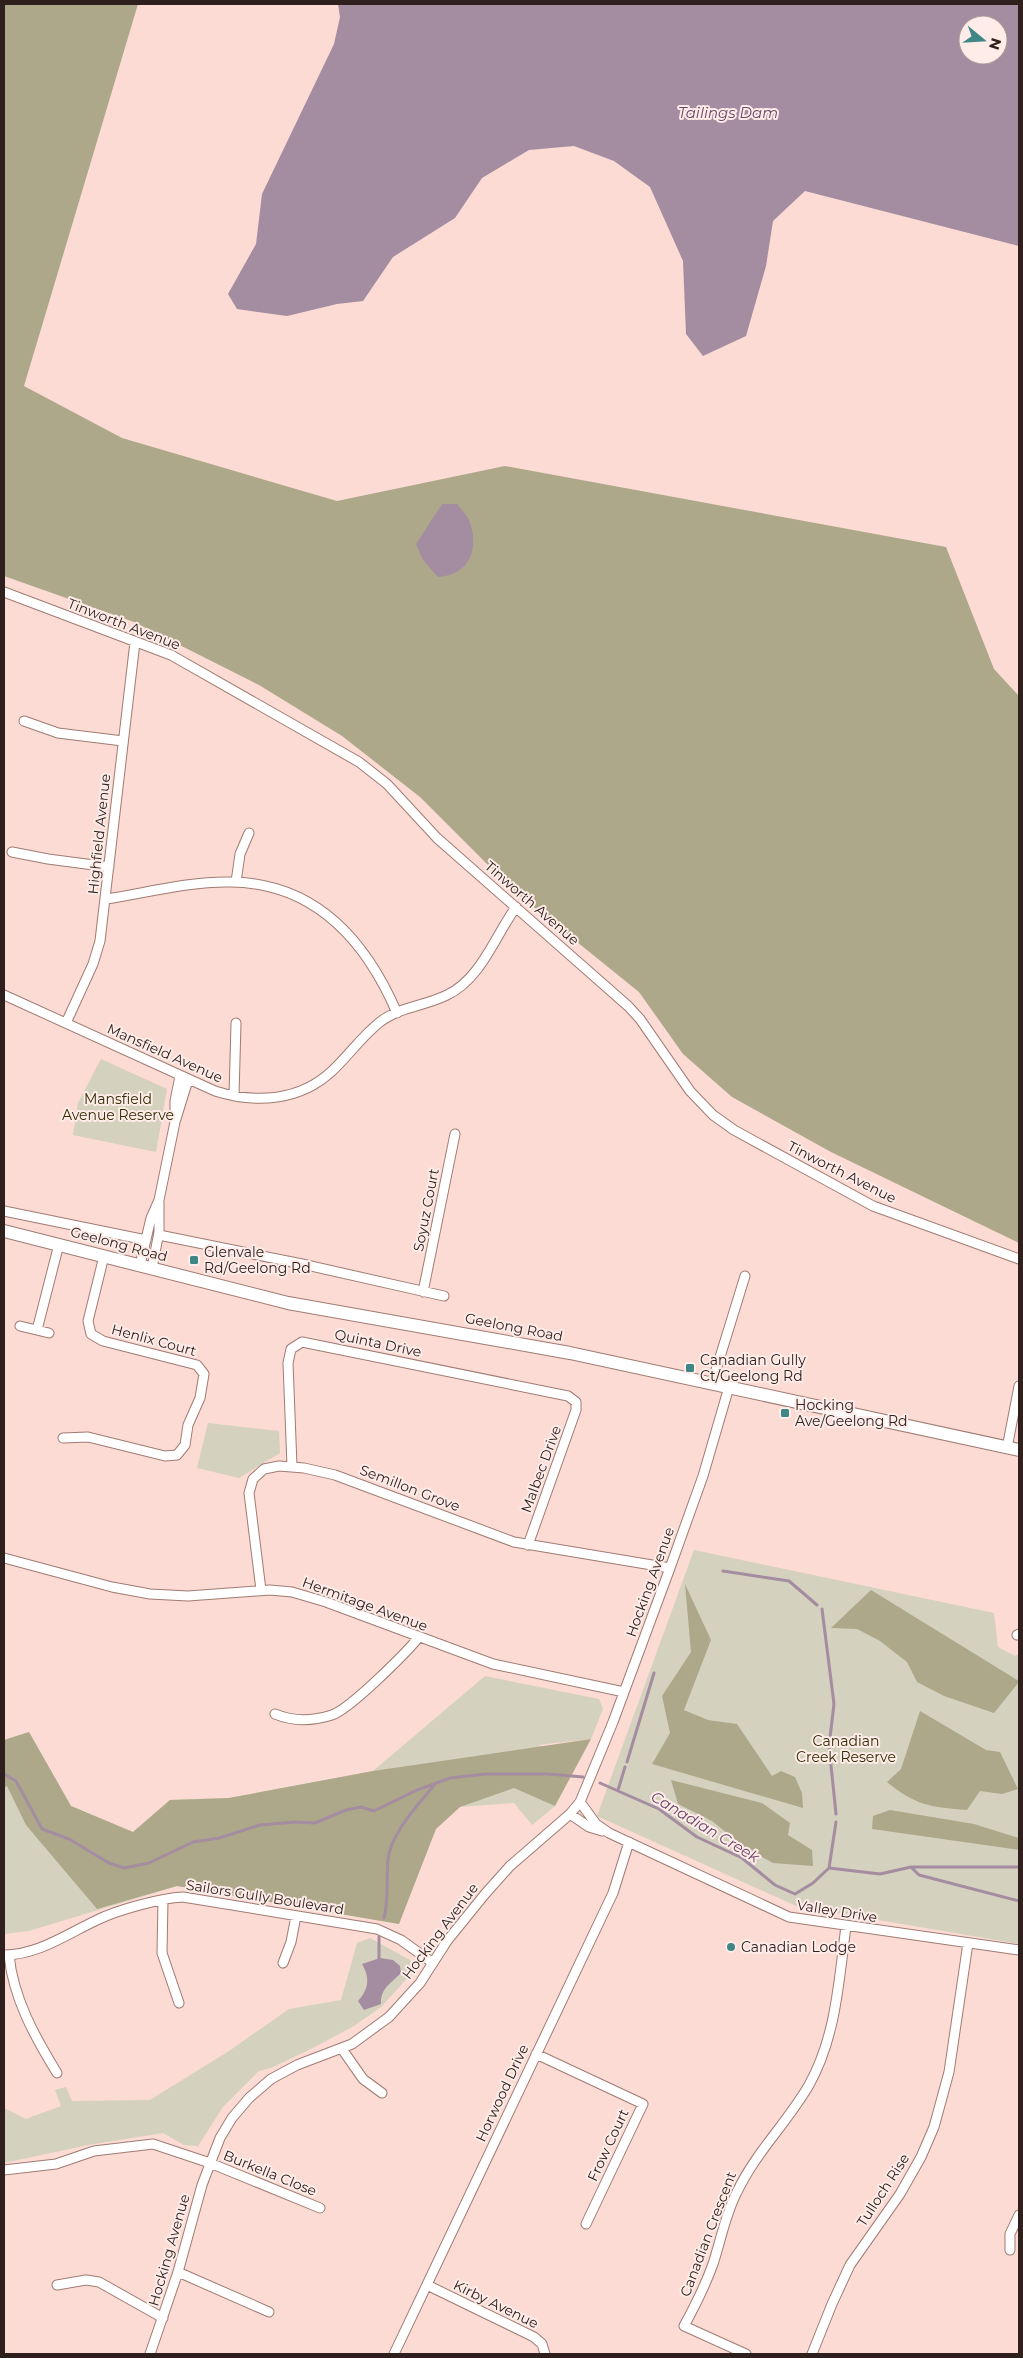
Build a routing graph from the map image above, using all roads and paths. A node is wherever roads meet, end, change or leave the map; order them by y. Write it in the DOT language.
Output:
graph roads {
  1 [pos="4,592"];
  2 [pos="135,642"];
  3 [pos="24,721"];
  4 [pos="124,741"];
  5 [pos="249,833"];
  6 [pos="12,852"];
  7 [pos="109,867"];
  8 [pos="236,882"];
  9 [pos="106,899"];
  10 [pos="516,907"];
  11 [pos="4,995"];
  12 [pos="397,1013"];
  13 [pos="66,1023"];
  14 [pos="236,1023"];
  15 [pos="184,1078"];
  16 [pos="234,1096"];
  17 [pos="455,1134"];
  18 [pos="159,1200"];
  19 [pos="4,1211"];
  20 [pos="4,1231"];
  21 [pos="158,1237"];
  22 [pos="146,1238"];
  23 [pos="59,1244"];
  24 [pos="104,1256"];
  25 [pos="1019,1259"];
  26 [pos="146,1266"];
  27 [pos="745,1276"];
  28 [pos="423,1292"];
  29 [pos="444,1296"];
  30 [pos="20,1326"];
  31 [pos="38,1330"];
  32 [pos="49,1333"];
  33 [pos="712,1383"];
  34 [pos="1019,1386"];
  35 [pos="729,1388"];
  36 [pos="575,1402"];
  37 [pos="63,1438"];
  38 [pos="1013,1449"];
  39 [pos="292,1466"];
  40 [pos="528,1545"];
  41 [pos="4,1558"];
  42 [pos="670,1568"];
  43 [pos="261,1590"];
  44 [pos="419,1637"];
  45 [pos="624,1692"];
  46 [pos="275,1714"];
  47 [pos="580,1802"];
  48 [pos="570,1814"];
  49 [pos="609,1833"];
  50 [pos="629,1842"];
  51 [pos="162,1900"];
  52 [pos="296,1916"];
  53 [pos="846,1926"];
  54 [pos="968,1943"];
  55 [pos="1019,1950"];
  56 [pos="6,1955"];
  57 [pos="283,1963"];
  58 [pos="433,1963"];
  59 [pos="179,2003"];
  60 [pos="342,2048"];
  61 [pos="536,2054"];
  62 [pos="57,2073"];
  63 [pos="382,2093"];
  64 [pos="210,2163"];
  65 [pos="4,2170"];
  66 [pos="320,2208"];
  67 [pos="1019,2215"];
  68 [pos="586,2224"];
  69 [pos="1010,2250"];
  70 [pos="178,2272"];
  71 [pos="426,2285"];
  72 [pos="57,2286"];
  73 [pos="270,2312"];
  74 [pos="163,2318"];
  75 [pos="150,2354"];
  76 [pos="394,2354"];
  77 [pos="544,2354"];
  78 [pos="746,2354"];
  79 [pos="812,2354"];
  1 -- 2 [label="street, Tinworth Avenue"];
  2 -- 4 [label="street, Highfield Avenue"];
  2 -- 10 [label="street, Tinworth Avenue"];
  3 -- 4 [label="street"];
  4 -- 7 [label="street, Highfield Avenue"];
  5 -- 8 [label="street"];
  6 -- 7 [label="street"];
  7 -- 9 [label="street, Highfield Avenue"];
  8 -- 9 [label="street"];
  8 -- 12 [label="street"];
  9 -- 13 [label="street, Highfield Avenue"];
  10 -- 12 [label="street, Mansfield Avenue"];
  10 -- 25 [label="street, Tinworth Avenue"];
  11 -- 13 [label="street, Mansfield Avenue"];
  12 -- 16 [label="street, Mansfield Avenue"];
  13 -- 15 [label="street, Mansfield Avenue"];
  14 -- 16 [label="street"];
  15 -- 16 [label="street, Mansfield Avenue"];
  15 -- 18 [label="street"];
  17 -- 28 [label="street, Soyuz Court"];
  18 -- 21 [label="street"];
  18 -- 22 [label="street"];
  19 -- 22 [label="street, Geelong Road"];
  20 -- 23 [label="main road, Geelong Road"];
  21 -- 22 [label="street, Geelong Road"];
  21 -- 26 [label="street"];
  21 -- 28 [label="street, Geelong Road"];
  22 -- 26 [label="street"];
  23 -- 24 [label="main road, Geelong Road"];
  23 -- 31 [label="street"];
  24 -- 26 [label="main road, Geelong Road"];
  24 -- 37 [label="street, Henlix Court"];
  26 -- 33 [label="main road, Geelong Road"];
  27 -- 33 [label="street"];
  28 -- 29 [label="street, Geelong Road"];
  30 -- 31 [label="street"];
  31 -- 32 [label="street"];
  33 -- 35 [label="main road, Geelong Road"];
  34 -- 38 [label="street"];
  35 -- 38 [label="main road, Geelong Road"];
  35 -- 42 [label="street, Hocking Avenue"];
  36 -- 39 [label="street, Quinta Drive"];
  36 -- 40 [label="street, Malbec Drive"];
  39 -- 40 [label="street, Semillon Grove"];
  39 -- 43 [label="street, Semillon Grove"];
  40 -- 42 [label="street, Semillon Grove"];
  41 -- 43 [label="street, Hermitage Avenue"];
  42 -- 45 [label="street, Hocking Avenue"];
  43 -- 44 [label="street, Hermitage Avenue"];
  44 -- 45 [label="street, Hermitage Avenue"];
  44 -- 46 [label="street"];
  45 -- 47 [label="street, Hocking Avenue"];
  47 -- 48 [label="street, Hocking Avenue"];
  47 -- 49 [label="street, Valley Drive"];
  48 -- 49 [label="street, Valley Drive"];
  48 -- 58 [label="street, Hocking Avenue"];
  49 -- 50 [label="street, Valley Drive"];
  50 -- 53 [label="street, Valley Drive"];
  50 -- 61 [label="street, Horwood Drive"];
  51 -- 52 [label="street, Sailors Gully Boulevard"];
  51 -- 56 [label="street, Sailors Gully Boulevard"];
  51 -- 59 [label="street"];
  52 -- 57 [label="street"];
  52 -- 58 [label="street, Sailors Gully Boulevard"];
  53 -- 54 [label="street, Valley Drive"];
  53 -- 78 [label="street, Canadian Crescent"];
  54 -- 55 [label="street, Valley Drive"];
  54 -- 79 [label="street, Tulloch Rise"];
  56 -- 62 [label="street"];
  58 -- 60 [label="street, Hocking Avenue"];
  60 -- 63 [label="street"];
  60 -- 64 [label="street, Hocking Avenue"];
  61 -- 68 [label="street, Frow Court"];
  61 -- 71 [label="street, Horwood Drive"];
  64 -- 65 [label="street, Burkella Close"];
  64 -- 66 [label="street, Burkella Close"];
  64 -- 70 [label="street, Hocking Avenue"];
  67 -- 69 [label="street"];
  70 -- 73 [label="street"];
  70 -- 74 [label="street, Hocking Avenue"];
  71 -- 76 [label="street, Horwood Drive"];
  71 -- 77 [label="street, Kirby Avenue"];
  72 -- 74 [label="street"];
  74 -- 75 [label="street, Hocking Avenue"];
}
